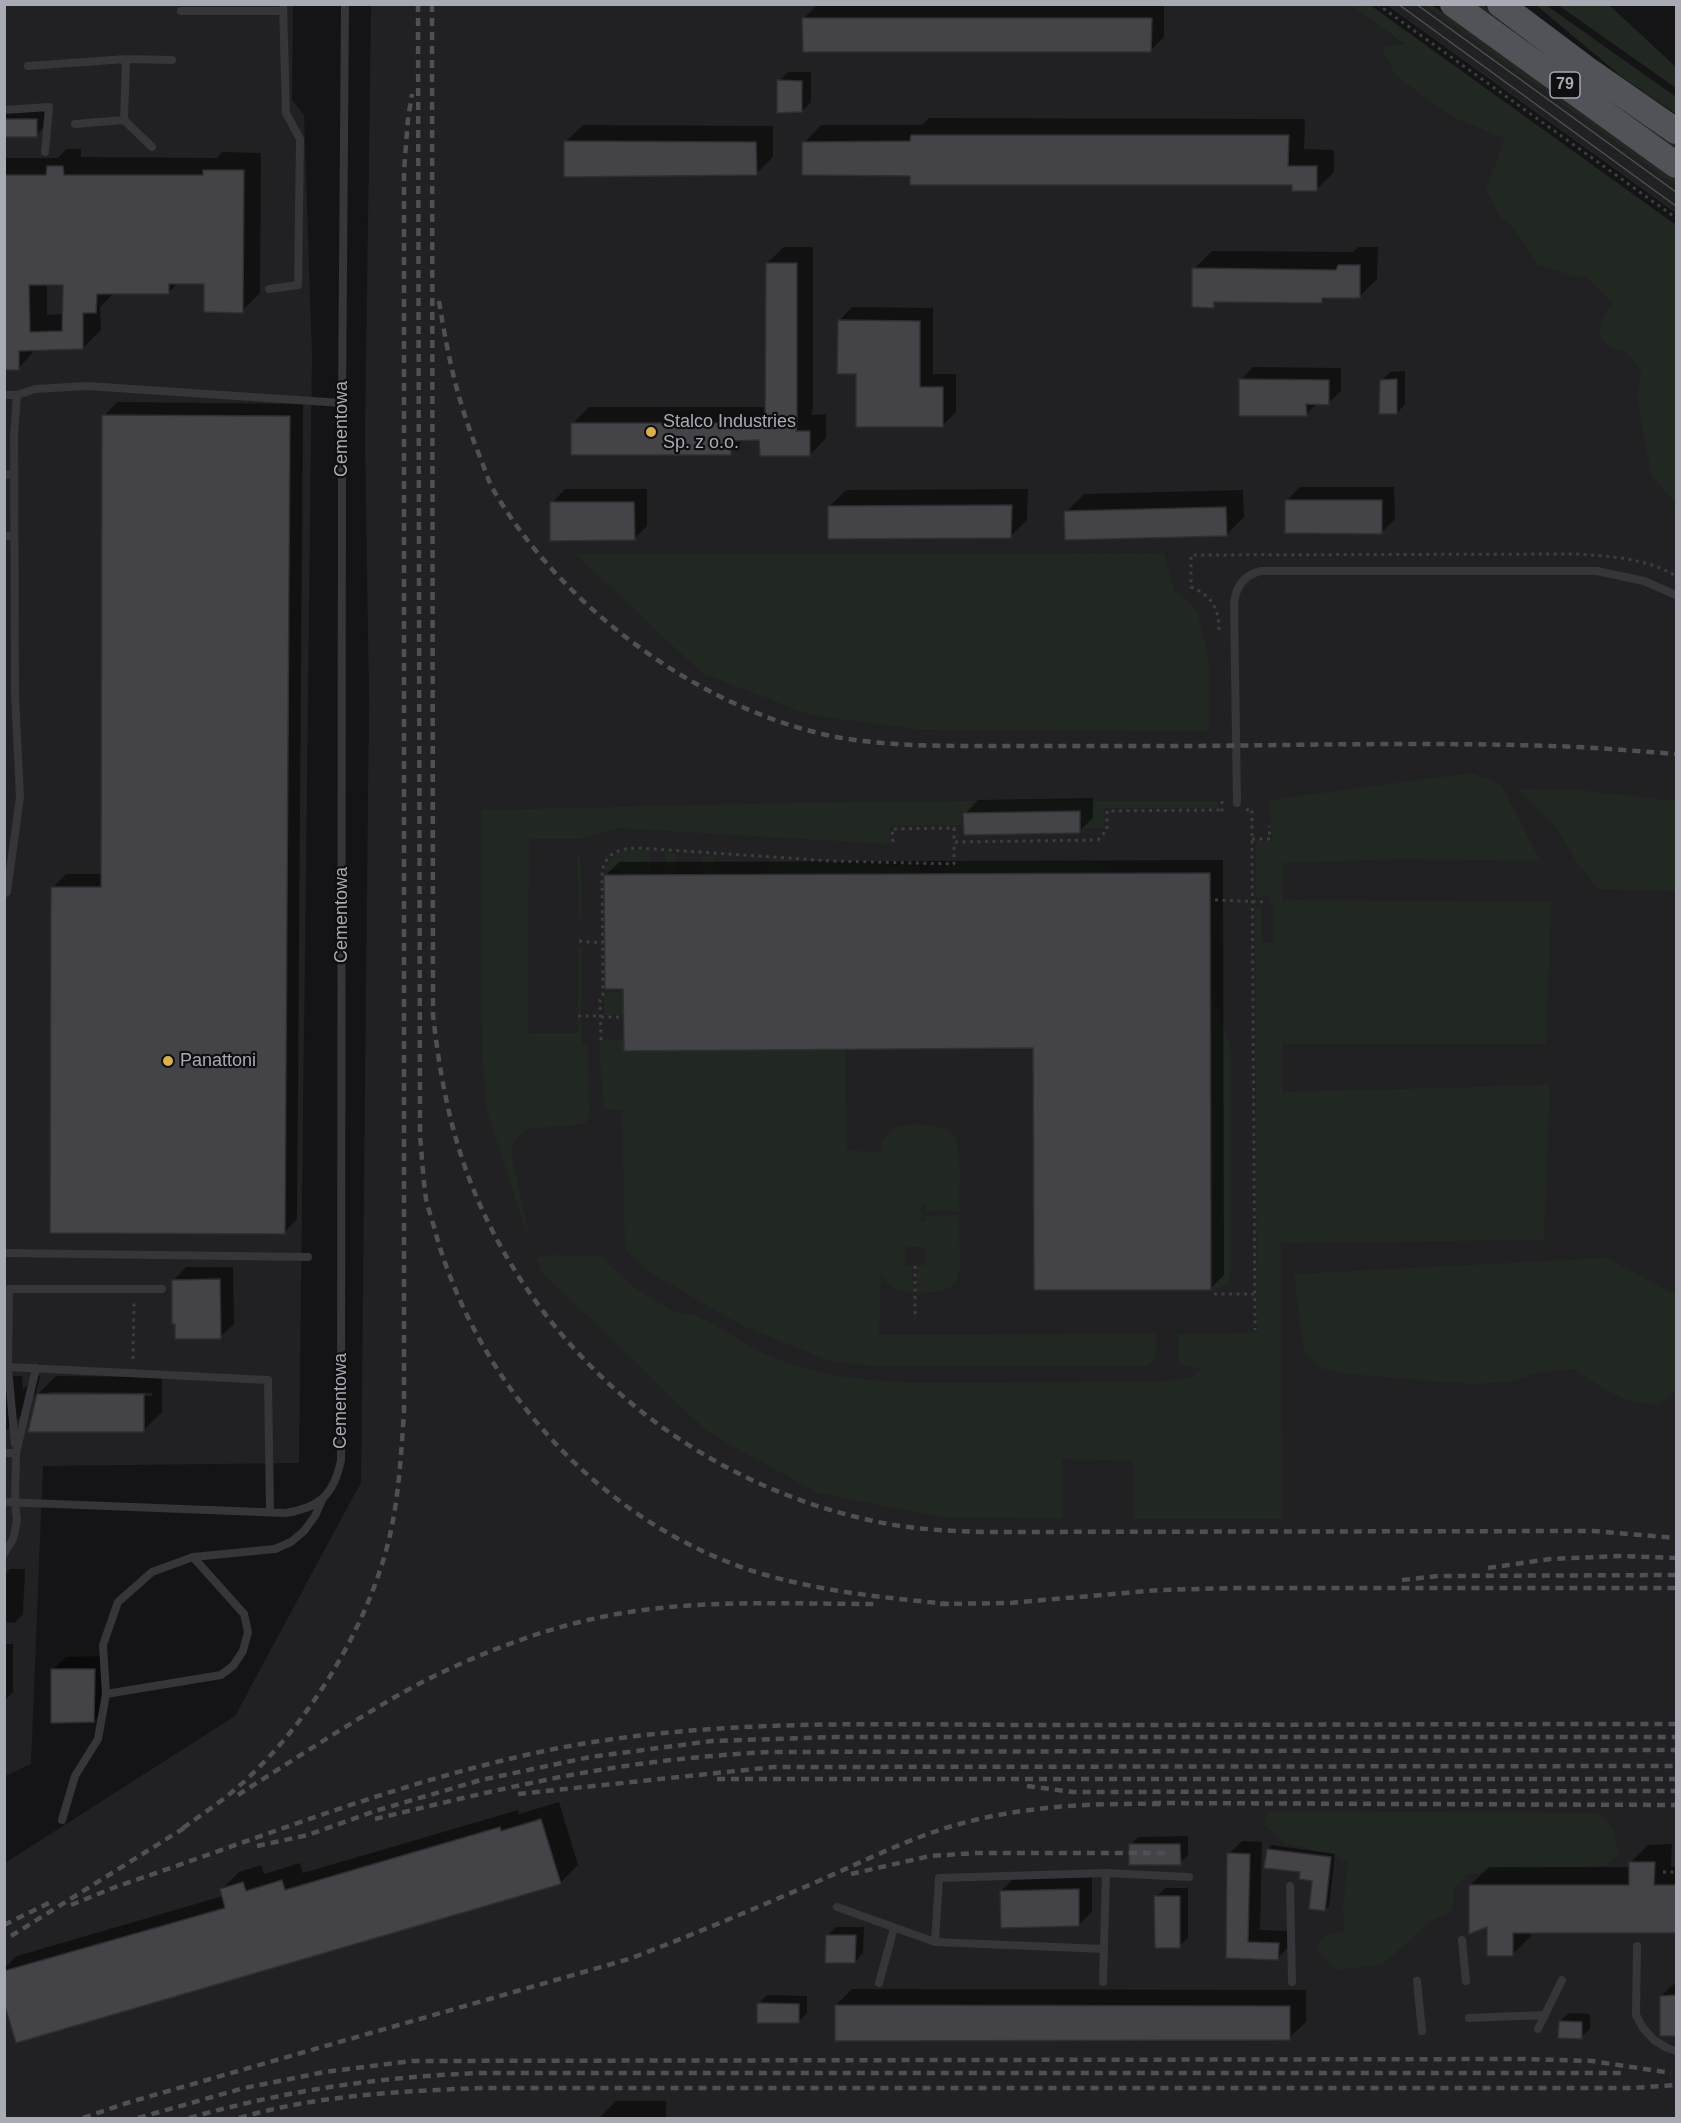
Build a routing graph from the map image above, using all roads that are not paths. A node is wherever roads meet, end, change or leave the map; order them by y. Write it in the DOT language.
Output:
graph roads {
  1 [pos="345,4"];
  2 [pos="1453,4"];
  3 [pos="1500,4"];
  4 [pos="283,8"];
  5 [pos="181,11"];
  6 [pos="126,59"];
  7 [pos="172,60"];
  8 [pos="28,66"];
  9 [pos="4,110"];
  10 [pos="124,120"];
  11 [pos="75,124"];
  12 [pos="1677,131"];
  13 [pos="152,147"];
  14 [pos="45,152"];
  15 [pos="1677,165"];
  16 [pos="269,289"];
  17 [pos="4,395"];
  18 [pos="16,395"];
  19 [pos="342,404"];
  20 [pos="14,474"];
  21 [pos="4,475"];
  22 [pos="4,536"];
  23 [pos="14,536"];
  24 [pos="1677,595"];
  25 [pos="1237,807"];
  26 [pos="4,894"];
  27 [pos="4,1253"];
  28 [pos="308,1257"];
  29 [pos="162,1289"];
  30 [pos="7,1338"];
  31 [pos="8,1367"];
  32 [pos="36,1368"];
  33 [pos="4,1453"];
  34 [pos="16,1453"];
  35 [pos="322,1500"];
  36 [pos="4,1502"];
  37 [pos="15,1503"];
  38 [pos="270,1512"];
  39 [pos="4,1554"];
  40 [pos="193,1557"];
  41 [pos="106,1694"];
  42 [pos="62,1820"];
  43 [pos="1106,1873"];
  44 [pos="1189,1876"];
  45 [pos="1290,1886"];
  46 [pos="837,1907"];
  47 [pos="894,1928"];
  48 [pos="1462,1940"];
  49 [pos="935,1942"];
  50 [pos="1637,1946"];
  51 [pos="1104,1949"];
  52 [pos="1562,1980"];
  53 [pos="1417,1981"];
  54 [pos="1467,1981"];
  55 [pos="1103,1982"];
  56 [pos="1292,1982"];
  57 [pos="879,1983"];
  58 [pos="1545,2015"];
  59 [pos="1469,2018"];
  60 [pos="1538,2029"];
  61 [pos="1422,2031"];
  62 [pos="1677,2051"];
  1 -- 19 [label="lane, Cementowa"];
  2 -- 15 [label="main road, 79"];
  3 -- 12 [label="main road, 79"];
  4 -- 5 [label="lane"];
  4 -- 16 [label="lane"];
  6 -- 7 [label="lane"];
  6 -- 8 [label="lane"];
  6 -- 10 [label="lane"];
  9 -- 14 [label="lane"];
  10 -- 11 [label="lane"];
  10 -- 13 [label="lane"];
  17 -- 18 [label="lane"];
  18 -- 19 [label="lane"];
  18 -- 20 [label="lane"];
  19 -- 35 [label="lane, Cementowa"];
  20 -- 21 [label="lane"];
  20 -- 23 [label="lane"];
  22 -- 23 [label="lane"];
  23 -- 26 [label="lane"];
  24 -- 25 [label="lane"];
  27 -- 28 [label="lane"];
  29 -- 30 [label="lane"];
  30 -- 31 [label="lane"];
  31 -- 32 [label="lane"];
  31 -- 34 [label="lane"];
  32 -- 34 [label="lane"];
  32 -- 38 [label="lane"];
  33 -- 34 [label="lane"];
  34 -- 37 [label="lane"];
  35 -- 38 [label="lane"];
  35 -- 40 [label="lane, Cementowa"];
  36 -- 37 [label="lane"];
  37 -- 38 [label="lane"];
  37 -- 39 [label="lane"];
  40 -- 41 [label="lane"];
  40 -- 41 [label="lane"];
  41 -- 42 [label="lane"];
  43 -- 44 [label="lane"];
  43 -- 49 [label="lane"];
  43 -- 51 [label="lane"];
  45 -- 56 [label="lane"];
  46 -- 47 [label="lane"];
  47 -- 49 [label="lane"];
  47 -- 57 [label="lane"];
  48 -- 54 [label="lane"];
  49 -- 51 [label="lane"];
  50 -- 62 [label="lane"];
  51 -- 55 [label="lane"];
  52 -- 58 [label="lane"];
  53 -- 61 [label="lane"];
  58 -- 59 [label="lane"];
  58 -- 60 [label="lane"];
}
